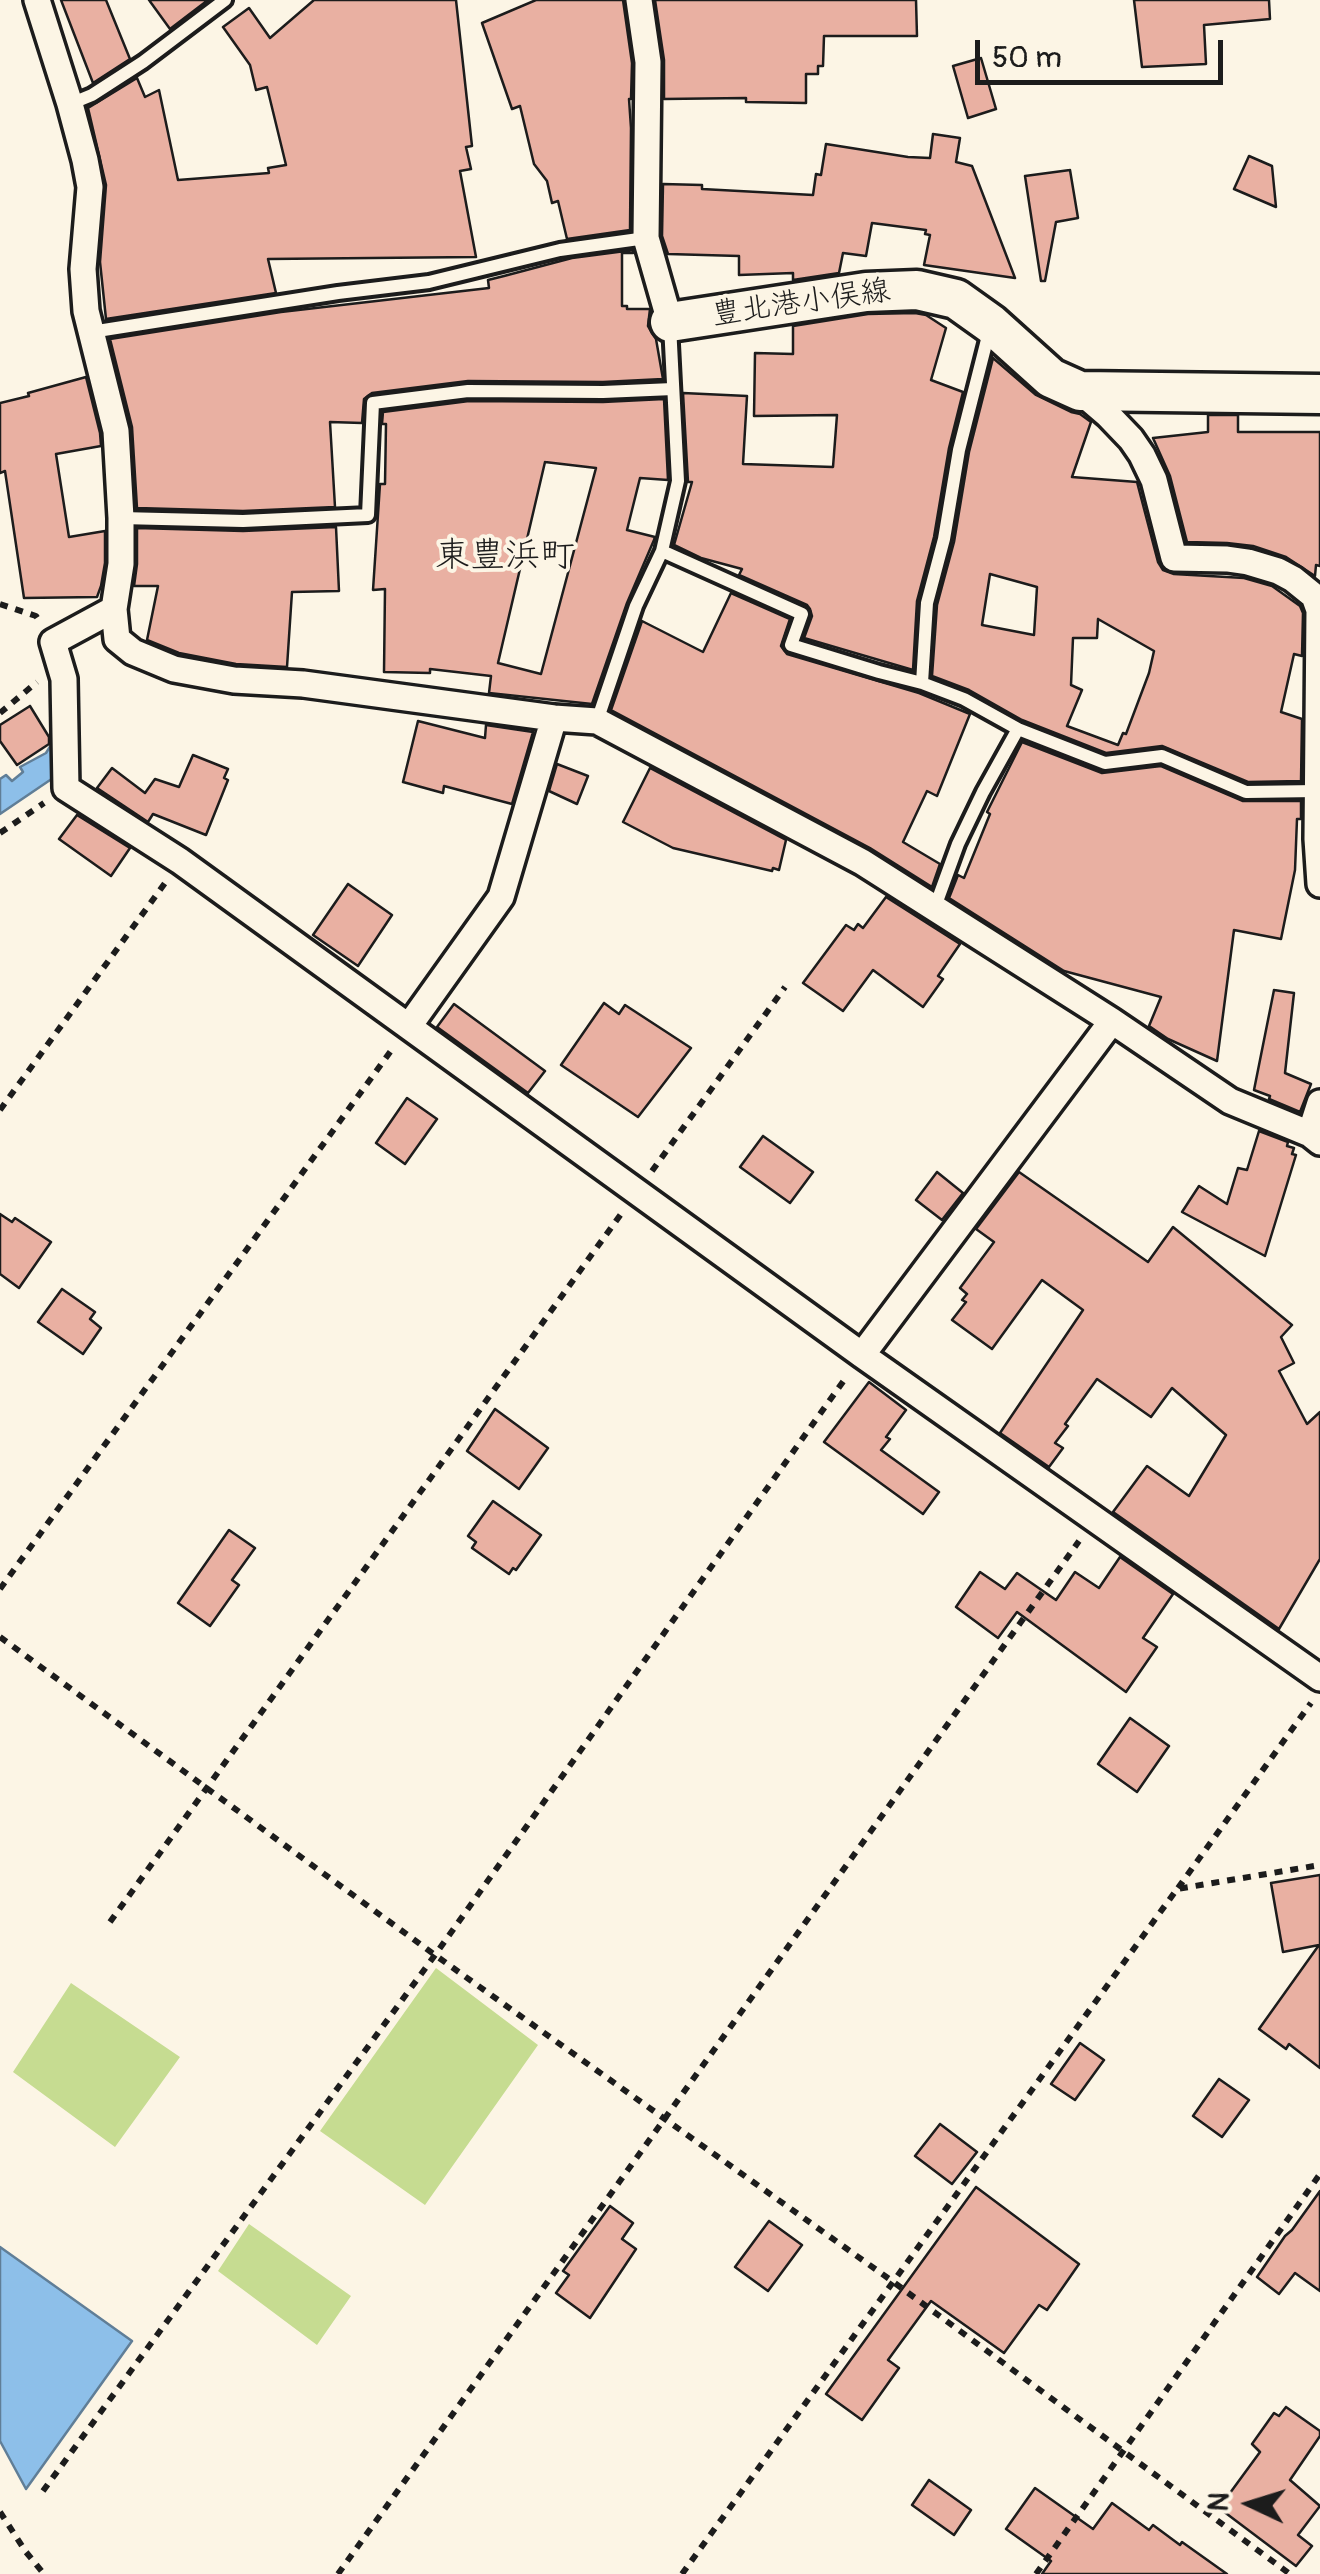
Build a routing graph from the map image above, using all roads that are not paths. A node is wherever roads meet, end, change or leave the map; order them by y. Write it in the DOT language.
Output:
graph roads {
  1 [pos="37,0"];
  2 [pos="225,0"];
  3 [pos="639,0"];
  4 [pos="70,104"];
  5 [pos="646,238"];
  6 [pos="670,322"];
  7 [pos="991,324"];
  8 [pos="91,332"];
  9 [pos="672,390"];
  10 [pos="1080,391"];
  11 [pos="1320,394"];
  12 [pos="122,518"];
  13 [pos="662,551"];
  14 [pos="114,609"];
  15 [pos="922,682"];
  16 [pos="554,718"];
  17 [pos="597,721"];
  18 [pos="1018,729"];
  19 [pos="1317,791"];
  20 [pos="1320,884"];
  21 [pos="935,908"];
  22 [pos="1112,1021"];
  23 [pos="409,1026"];
  24 [pos="1320,1104"];
  25 [pos="1315,1138"];
  26 [pos="862,1355"];
  27 [pos="1320,1678"];
  1 -- 4 [label="street"];
  2 -- 4 [label="lane"];
  3 -- 5 [label="street"];
  4 -- 8 [label="street"];
  5 -- 6 [label="street"];
  5 -- 8 [label="lane"];
  6 -- 7 [label="main road, 豊北港小俣線"];
  6 -- 9 [label="lane"];
  7 -- 10 [label="main road, 豊北港小俣線"];
  7 -- 15 [label="lane"];
  8 -- 12 [label="street"];
  9 -- 12 [label="lane"];
  9 -- 13 [label="lane"];
  10 -- 11 [label="main road, 豊北港小俣線"];
  10 -- 19 [label="street"];
  12 -- 14 [label="street"];
  13 -- 15 [label="lane"];
  13 -- 17 [label="lane"];
  14 -- 16 [label="street"];
  14 -- 23 [label="street"];
  15 -- 18 [label="lane"];
  16 -- 17 [label="street"];
  16 -- 23 [label="street"];
  17 -- 21 [label="street"];
  18 -- 19 [label="lane"];
  18 -- 21 [label="lane"];
  19 -- 20 [label="street"];
  21 -- 22 [label="street"];
  22 -- 25 [label="street"];
  22 -- 26 [label="street"];
  23 -- 26 [label="street"];
  24 -- 25 [label="street"];
  26 -- 27 [label="street"];
}
